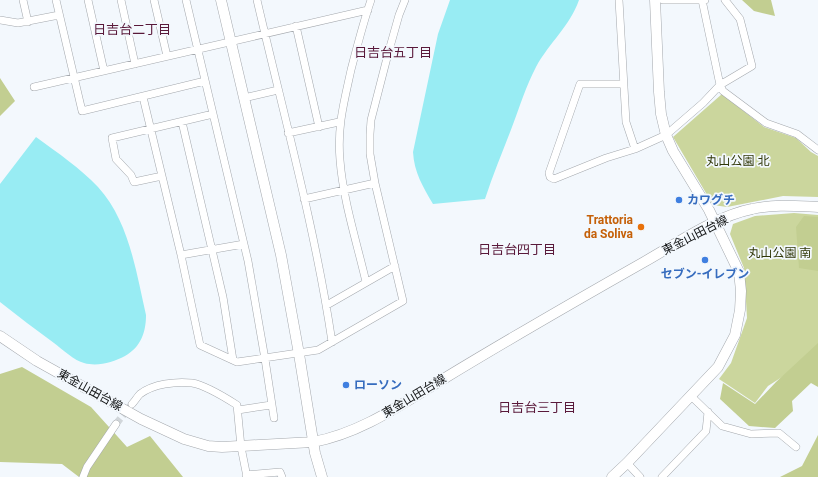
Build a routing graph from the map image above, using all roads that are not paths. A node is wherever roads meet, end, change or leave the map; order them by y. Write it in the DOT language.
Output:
graph roads {
  1 [pos="23,0"];
  2 [pos="56,0"];
  3 [pos="88,0"];
  4 [pos="121,0"];
  5 [pos="154,0"];
  6 [pos="186,0"];
  7 [pos="222,0"];
  8 [pos="257,0"];
  9 [pos="371,0"];
  10 [pos="405,0"];
  11 [pos="619,0"];
  12 [pos="656,0"];
  13 [pos="663,0"];
  14 [pos="701,0"];
  15 [pos="706,0"];
  16 [pos="725,0"];
  17 [pos="368,10"];
  18 [pos="59,15"];
  19 [pos="0,20"];
  20 [pos="28,22"];
  21 [pos="296,26"];
  22 [pos="265,34"];
  23 [pos="231,41"];
  24 [pos="197,49"];
  25 [pos="167,56"];
  26 [pos="135,64"];
  27 [pos="104,71"];
  28 [pos="74,78"];
  29 [pos="205,82"];
  30 [pos="623,84"];
  31 [pos="720,85"];
  32 [pos="34,87"];
  33 [pos="278,90"];
  34 [pos="143,97"];
  35 [pos="244,98"];
  36 [pos="213,114"];
  37 [pos="182,122"];
  38 [pos="340,122"];
  39 [pos="319,126"];
  40 [pos="151,129"];
  41 [pos="288,133"];
  42 [pos="666,134"];
  43 [pos="635,149"];
  44 [pos="818,150"];
  45 [pos="162,176"];
  46 [pos="375,182"];
  47 [pos="344,190"];
  48 [pos="304,199"];
  49 [pos="818,207"];
  50 [pos="715,222"];
  51 [pos="244,244"];
  52 [pos="212,249"];
  53 [pos="181,256"];
  54 [pos="395,266"];
  55 [pos="366,282"];
  56 [pos="327,305"];
  57 [pos="0,336"];
  58 [pos="332,342"];
  59 [pos="299,354"];
  60 [pos="265,359"];
  61 [pos="233,360"];
  62 [pos="691,396"];
  63 [pos="132,404"];
  64 [pos="271,405"];
  65 [pos="238,410"];
  66 [pos="708,412"];
  67 [pos="274,418"];
  68 [pos="116,424"];
  69 [pos="313,442"];
  70 [pos="241,447"];
  71 [pos="796,447"];
  72 [pos="627,463"];
  73 [pos="246,476"];
  74 [pos="83,477"];
  75 [pos="282,477"];
  76 [pos="322,477"];
  77 [pos="612,477"];
  78 [pos="640,477"];
  79 [pos="662,477"];
  1 -- 20 [label="street"];
  2 -- 18 [label="street"];
  3 -- 27 [label="street"];
  4 -- 26 [label="street"];
  5 -- 25 [label="street"];
  6 -- 24 [label="street"];
  7 -- 23 [label="street"];
  8 -- 22 [label="street"];
  9 -- 17 [label="street"];
  10 -- 46 [label="street"];
  11 -- 30 [label="street"];
  12 -- 42 [label="street"];
  13 -- 14 [label="street"];
  14 -- 15 [label="street"];
  14 -- 31 [label="street"];
  16 -- 31 [label="street"];
  17 -- 21 [label="street"];
  17 -- 38 [label="street"];
  18 -- 20 [label="street"];
  18 -- 28 [label="street"];
  19 -- 20 [label="street"];
  21 -- 22 [label="street"];
  21 -- 39 [label="street"];
  22 -- 23 [label="street"];
  22 -- 33 [label="street"];
  23 -- 24 [label="street"];
  23 -- 35 [label="street"];
  24 -- 25 [label="street"];
  24 -- 29 [label="street"];
  25 -- 26 [label="street"];
  26 -- 27 [label="street"];
  27 -- 28 [label="street"];
  28 -- 32 [label="street"];
  28 -- 34 [label="street"];
  29 -- 34 [label="street"];
  29 -- 36 [label="street"];
  30 -- 43 [label="street"];
  30 -- 43 [label="street"];
  31 -- 42 [label="street"];
  31 -- 44 [label="street"];
  33 -- 35 [label="street"];
  33 -- 41 [label="street"];
  34 -- 40 [label="street"];
  35 -- 59 [label="street"];
  36 -- 37 [label="street"];
  36 -- 51 [label="street"];
  37 -- 40 [label="street"];
  37 -- 52 [label="street"];
  38 -- 39 [label="street"];
  38 -- 47 [label="street"];
  39 -- 41 [label="street"];
  40 -- 45 [label="street"];
  40 -- 45 [label="street"];
  41 -- 48 [label="street"];
  42 -- 43 [label="street"];
  42 -- 50 [label="street"];
  45 -- 53 [label="street"];
  46 -- 47 [label="street"];
  46 -- 54 [label="street"];
  47 -- 48 [label="street"];
  47 -- 55 [label="street"];
  48 -- 56 [label="street"];
  49 -- 50 [label="street, 東金山田台線"];
  50 -- 62 [label="street"];
  50 -- 69 [label="street, 東金山田台線"];
  51 -- 52 [label="street"];
  51 -- 60 [label="street"];
  52 -- 53 [label="street"];
  52 -- 61 [label="street"];
  53 -- 61 [label="street"];
  54 -- 55 [label="street"];
  54 -- 58 [label="street"];
  55 -- 56 [label="street"];
  56 -- 58 [label="street"];
  57 -- 70 [label="street, 東金山田台線"];
  58 -- 59 [label="street"];
  59 -- 60 [label="street"];
  59 -- 69 [label="street"];
  60 -- 61 [label="street"];
  60 -- 64 [label="street"];
  62 -- 66 [label="street"];
  62 -- 72 [label="street"];
  63 -- 65 [label="street"];
  64 -- 65 [label="street"];
  64 -- 67 [label="street"];
  65 -- 70 [label="street"];
  66 -- 71 [label="street"];
  66 -- 79 [label="street"];
  68 -- 74 [label="street"];
  69 -- 70 [label="street, 東金山田台線"];
  69 -- 76 [label="street"];
  70 -- 73 [label="street"];
  72 -- 77 [label="street"];
  72 -- 78 [label="street"];
  73 -- 75 [label="street"];
}
